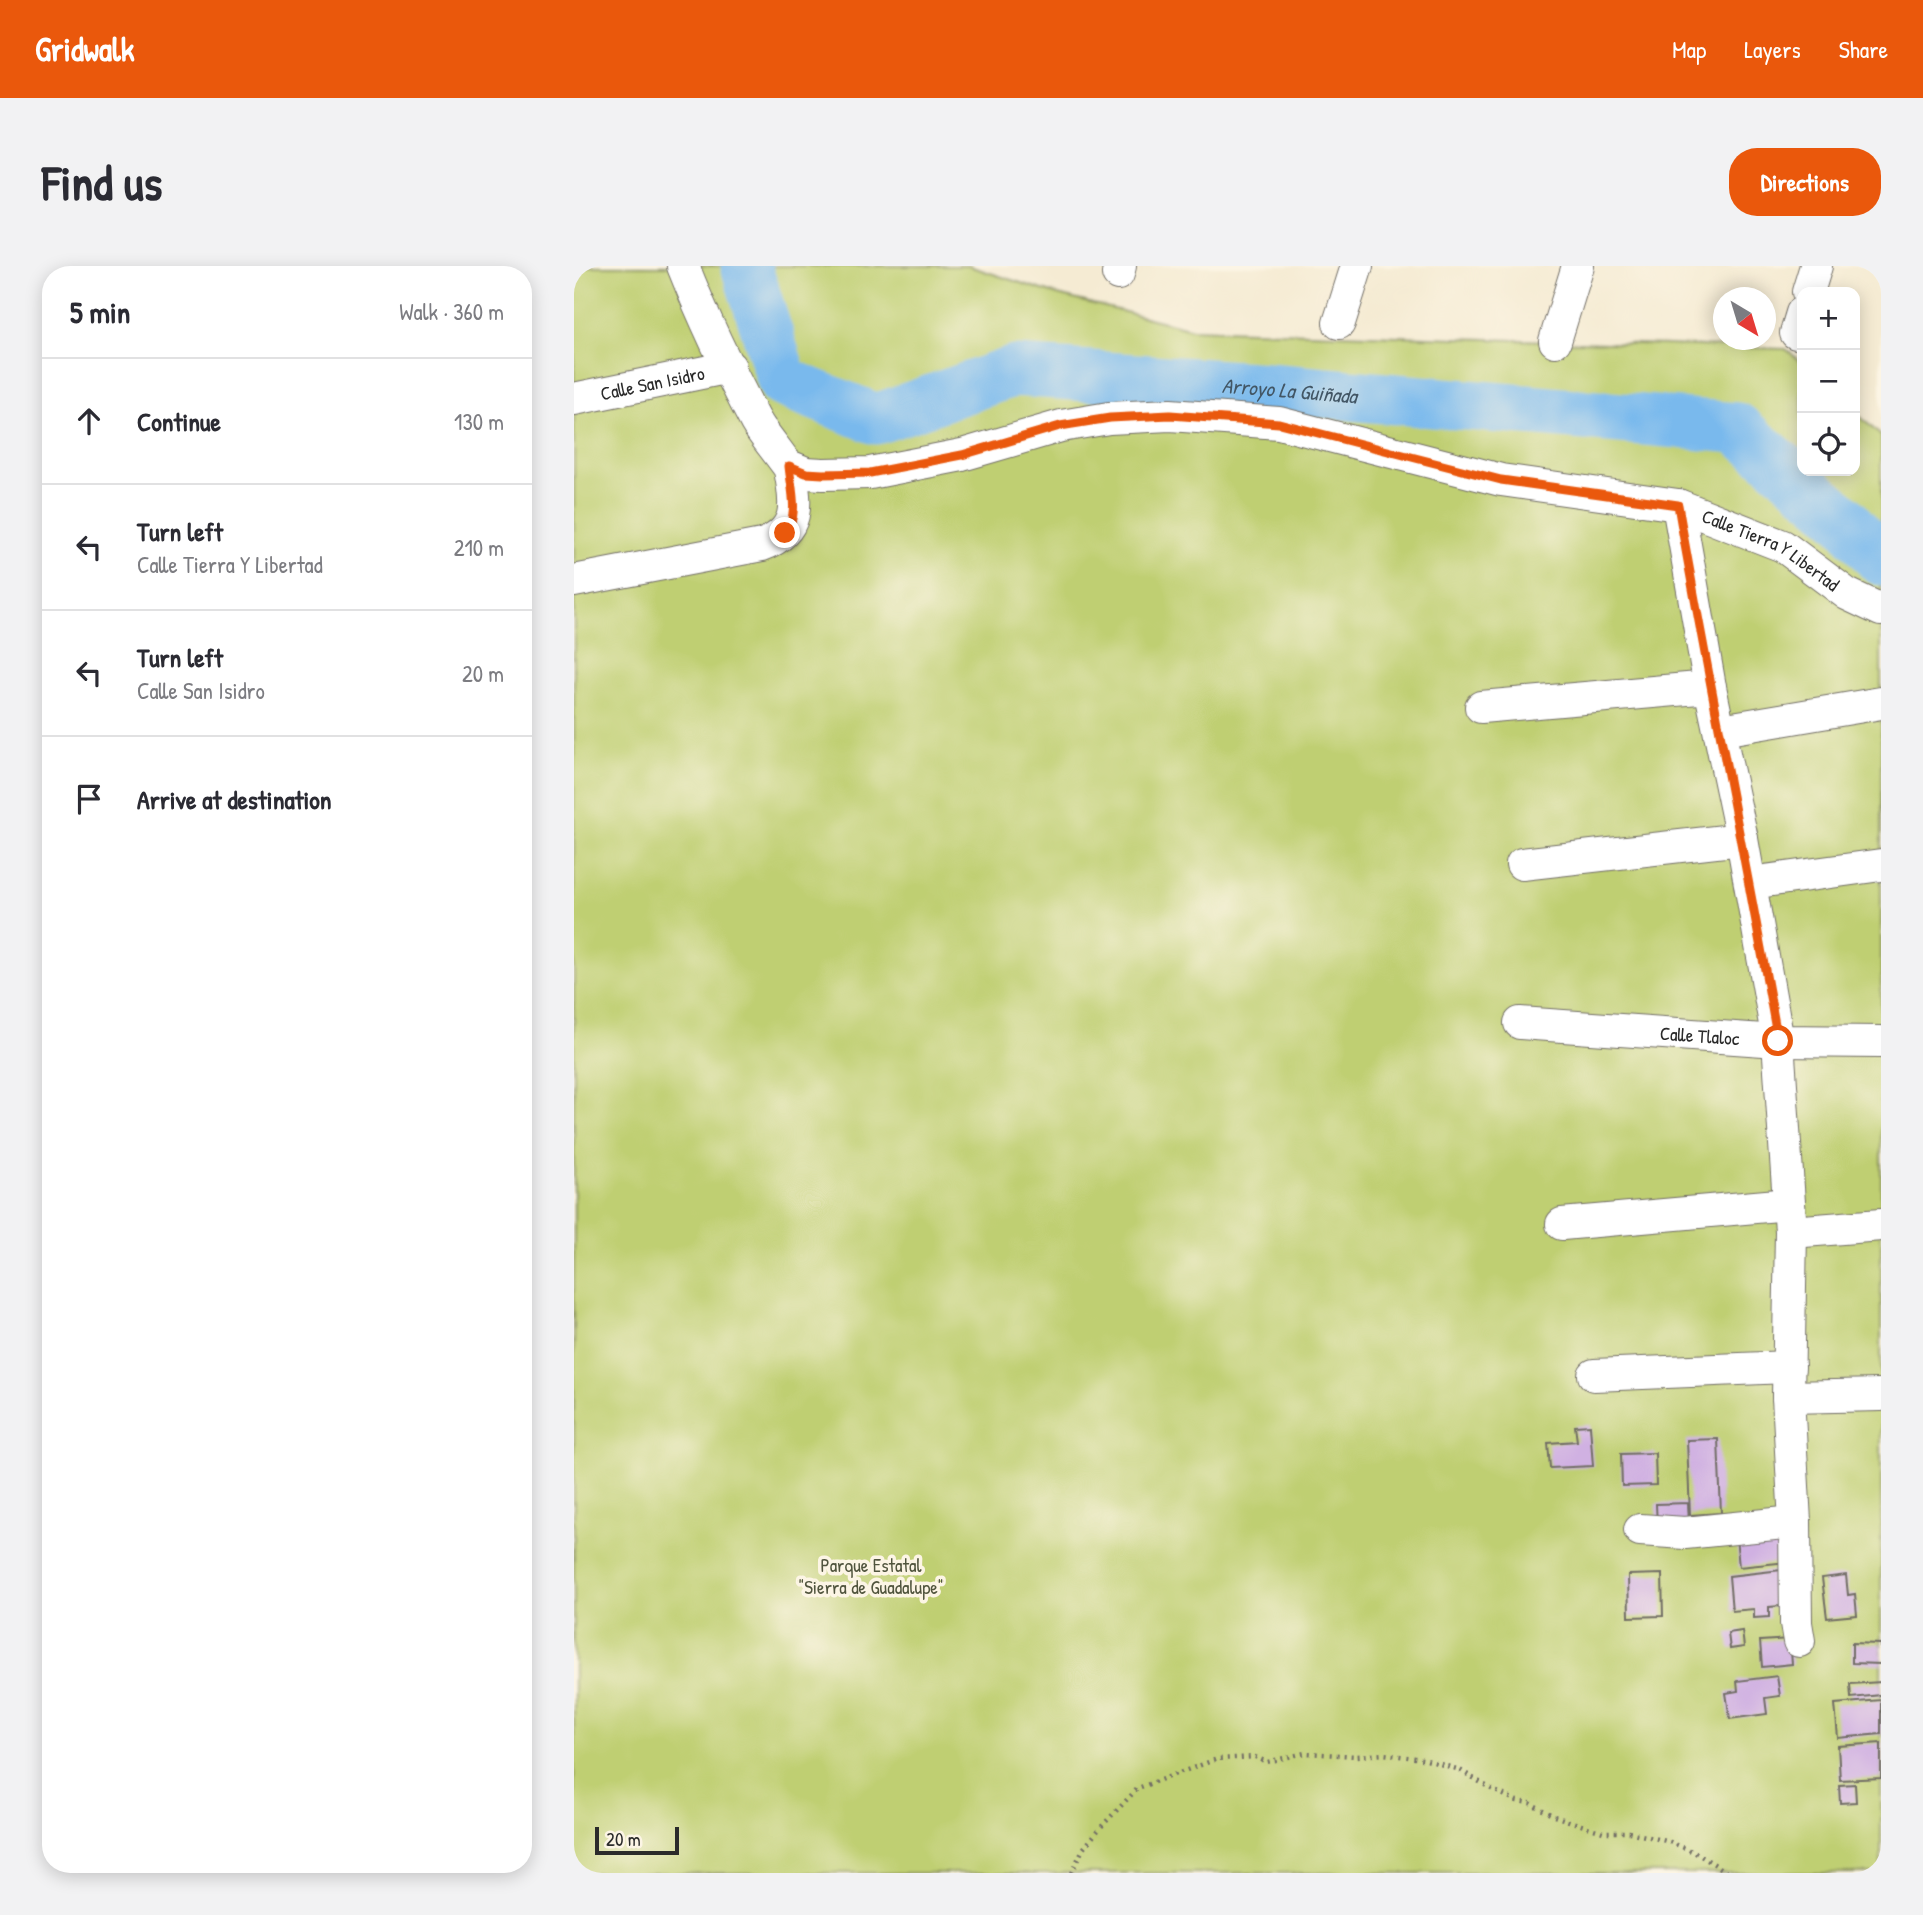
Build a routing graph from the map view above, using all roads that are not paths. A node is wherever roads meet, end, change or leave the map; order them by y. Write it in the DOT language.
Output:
graph roads {
  1 [pos="683,266"];
  2 [pos="1357,266"];
  3 [pos="1578,266"];
  4 [pos="1816,266"];
  5 [pos="1810,287"];
  6 [pos="1339,323"];
  7 [pos="1555,341"];
  8 [pos="730,367"];
  9 [pos="574,399"];
  10 [pos="789,466"];
  11 [pos="1678,505"];
  12 [pos="574,581"];
  13 [pos="1881,610"];
  14 [pos="1710,687"];
  15 [pos="1881,703"];
  16 [pos="1481,707"];
  17 [pos="1721,730"];
  18 [pos="1742,839"];
  19 [pos="1522,864"];
  20 [pos="1881,865"];
  21 [pos="1750,883"];
  22 [pos="1520,1023"];
  23 [pos="1778,1041"];
  24 [pos="1881,1042"];
  25 [pos="1790,1218"];
  26 [pos="1562,1224"];
  27 [pos="1881,1225"];
  28 [pos="1594,1375"];
  29 [pos="1789,1382"];
  30 [pos="1881,1395"];
  31 [pos="1795,1522"];
  32 [pos="1640,1530"];
  33 [pos="1799,1641"];
  1 -- 8 [label="street, Calle San Isidro"];
  2 -- 6 [label="street"];
  3 -- 7 [label="street"];
  4 -- 5 [label="street"];
  8 -- 9 [label="street, Calle San Isidro"];
  8 -- 10 [label="street, Calle San Isidro"];
  10 -- 11 [label="street, Calle Tierra Y Libertad"];
  10 -- 12 [label="street"];
  11 -- 13 [label="street, Calle Tierra Y Libertad"];
  11 -- 14 [label="street"];
  14 -- 16 [label="street"];
  14 -- 17 [label="street"];
  15 -- 17 [label="street"];
  17 -- 18 [label="street"];
  18 -- 19 [label="street"];
  18 -- 21 [label="street"];
  20 -- 21 [label="street"];
  21 -- 23 [label="street"];
  22 -- 23 [label="street, Calle Tlaloc"];
  23 -- 24 [label="street, Calle Tlaloc"];
  23 -- 25 [label="street"];
  25 -- 26 [label="street"];
  25 -- 27 [label="street"];
  25 -- 29 [label="street"];
  28 -- 29 [label="street"];
  29 -- 30 [label="street"];
  29 -- 31 [label="street"];
  31 -- 32 [label="street"];
  31 -- 33 [label="street"];
}
